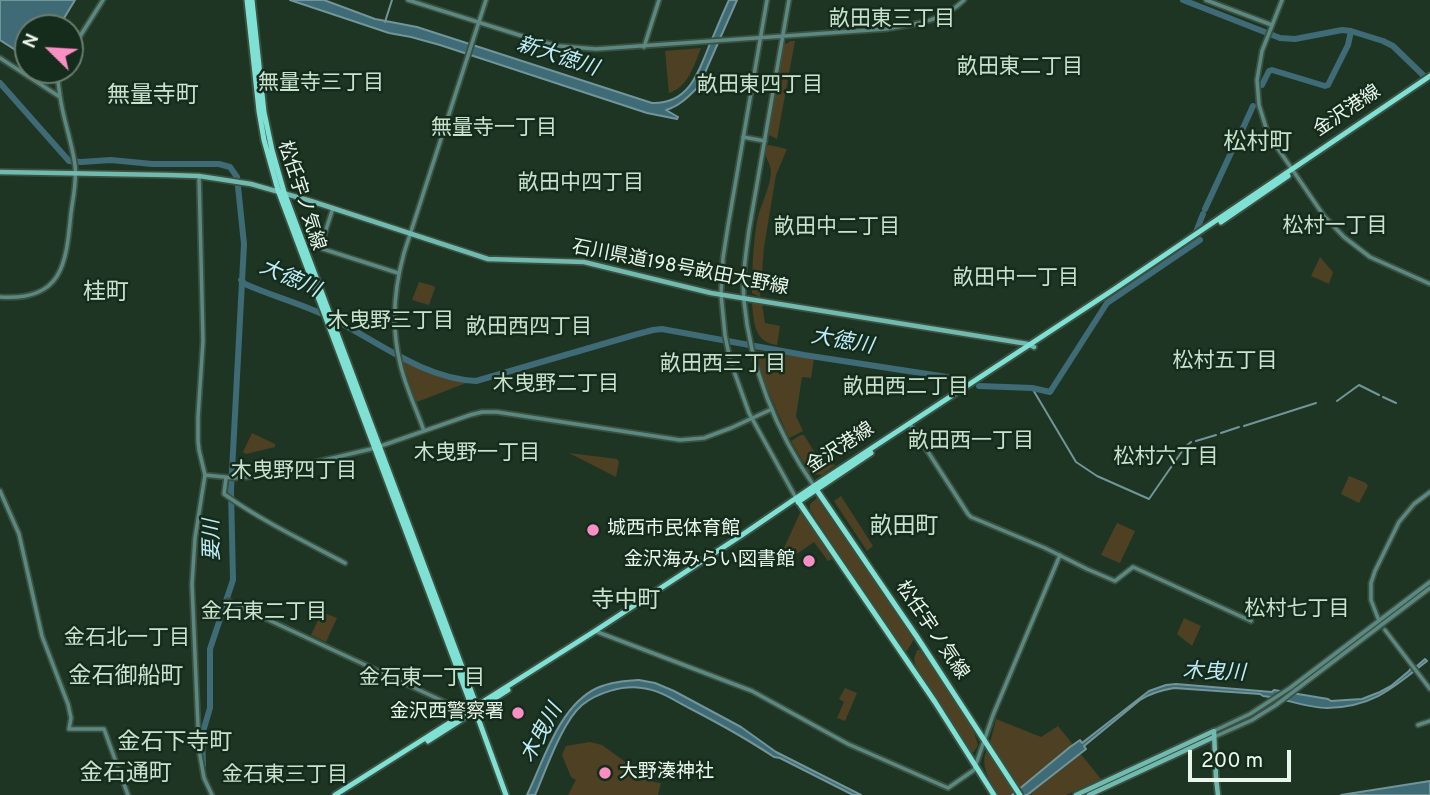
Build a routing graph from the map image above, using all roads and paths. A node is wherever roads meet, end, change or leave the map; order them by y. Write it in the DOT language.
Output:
graph roads {
  1 [pos="103,0"];
  2 [pos="250,0"];
  3 [pos="408,0"];
  4 [pos="486,0"];
  5 [pos="659,0"];
  6 [pos="767,0"];
  7 [pos="789,0"];
  8 [pos="964,0"];
  9 [pos="1206,0"];
  10 [pos="1282,0"];
  11 [pos="426,3"];
  12 [pos="478,23"];
  13 [pos="1271,28"];
  14 [pos="84,30"];
  15 [pos="782,36"];
  16 [pos="761,38"];
  17 [pos="644,47"];
  18 [pos="0,58"];
  19 [pos="1430,78"];
  20 [pos="58,84"];
  21 [pos="60,98"];
  22 [pos="743,139"];
  23 [pos="765,141"];
  24 [pos="1292,171"];
  25 [pos="0,172"];
  26 [pos="75,174"];
  27 [pos="199,176"];
  28 [pos="281,191"];
  29 [pos="333,208"];
  30 [pos="411,234"];
  31 [pos="398,273"];
  32 [pos="1430,284"];
  33 [pos="721,294"];
  34 [pos="0,298"];
  35 [pos="744,298"];
  36 [pos="1032,346"];
  37 [pos="772,409"];
  38 [pos="752,418"];
  39 [pos="911,425"];
  40 [pos="424,431"];
  41 [pos="377,448"];
  42 [pos="205,475"];
  43 [pos="230,478"];
  44 [pos="815,488"];
  45 [pos="0,491"];
  46 [pos="1430,492"];
  47 [pos="797,500"];
  48 [pos="1060,555"];
  49 [pos="345,564"];
  50 [pos="1430,582"];
  51 [pos="1430,588"];
  52 [pos="228,601"];
  53 [pos="1251,621"];
  54 [pos="1379,621"];
  55 [pos="1385,630"];
  56 [pos="597,632"];
  57 [pos="1293,689"];
  58 [pos="1430,689"];
  59 [pos="475,708"];
  60 [pos="467,714"];
  61 [pos="1430,721"];
  62 [pos="1418,725"];
  63 [pos="1214,734"];
  64 [pos="986,741"];
  65 [pos="976,765"];
  66 [pos="128,795"];
  67 [pos="212,795"];
  68 [pos="335,795"];
  69 [pos="341,795"];
  70 [pos="506,795"];
  71 [pos="994,795"];
  72 [pos="1020,795"];
  73 [pos="1076,795"];
  74 [pos="1088,795"];
  75 [pos="1218,795"];
  1 -- 14 [label="street"];
  2 -- 28 [label="main road, 松任宇ノ気線"];
  3 -- 11 [label="street"];
  4 -- 12 [label="street"];
  5 -- 17 [label="street"];
  6 -- 16 [label="street"];
  7 -- 15 [label="street"];
  8 -- 15 [label="street"];
  9 -- 13 [label="street"];
  10 -- 13 [label="street"];
  11 -- 12 [label="street"];
  12 -- 17 [label="street"];
  12 -- 30 [label="street"];
  13 -- 24 [label="street"];
  15 -- 16 [label="street"];
  15 -- 23 [label="street"];
  16 -- 17 [label="street"];
  16 -- 22 [label="street"];
  18 -- 21 [label="street"];
  19 -- 24 [label="main road, 金沢港線"];
  20 -- 21 [label="street"];
  21 -- 26 [label="street"];
  22 -- 23 [label="street"];
  22 -- 33 [label="street"];
  23 -- 35 [label="street"];
  24 -- 32 [label="street"];
  24 -- 36 [label="main road, 金沢港線"];
  25 -- 26 [label="main road"];
  26 -- 27 [label="main road"];
  26 -- 34 [label="street"];
  27 -- 28 [label="main road, 石川県道198号畝田大野線"];
  27 -- 42 [label="street"];
  28 -- 29 [label="main road, 石川県道198号畝田大野線"];
  28 -- 41 [label="main road, 松任宇ノ気線"];
  29 -- 30 [label="main road, 石川県道198号畝田大野線"];
  29 -- 31 [label="street"];
  30 -- 31 [label="street"];
  30 -- 33 [label="main road, 石川県道198号畝田大野線"];
  31 -- 40 [label="street"];
  33 -- 35 [label="main road, 石川県道198号畝田大野線"];
  33 -- 38 [label="street"];
  35 -- 36 [label="main road, 石川県道198号畝田大野線"];
  35 -- 37 [label="street"];
  36 -- 39 [label="main road, 金沢港線"];
  37 -- 38 [label="street"];
  37 -- 44 [label="street"];
  38 -- 40 [label="street"];
  38 -- 47 [label="street"];
  39 -- 44 [label="main road, 金沢港線"];
  39 -- 48 [label="street"];
  40 -- 41 [label="street"];
  41 -- 43 [label="street"];
  41 -- 59 [label="main road, 松任宇ノ気線"];
  42 -- 43 [label="street"];
  42 -- 67 [label="street"];
  43 -- 49 [label="street"];
  44 -- 47 [label="main road, 金沢港線"];
  44 -- 64 [label="main road, 松任宇ノ気線"];
  45 -- 66 [label="street"];
  46 -- 54 [label="street"];
  47 -- 56 [label="main road, 金沢港線"];
  47 -- 65 [label="main road, 松任宇ノ気線"];
  48 -- 53 [label="street"];
  48 -- 64 [label="street"];
  50 -- 54 [label="street"];
  51 -- 57 [label="street"];
  52 -- 60 [label="street"];
  54 -- 57 [label="street"];
  55 -- 58 [label="street"];
  56 -- 59 [label="main road, 金沢港線"];
  56 -- 65 [label="street"];
  57 -- 63 [label="street"];
  57 -- 63 [label="street"];
  59 -- 60 [label="main road, 金沢港線"];
  59 -- 70 [label="main road, 松任宇ノ気線"];
  60 -- 68 [label="main road, 金沢港線"];
  60 -- 69 [label="main road, 金沢港線"];
  61 -- 62 [label="street"];
  63 -- 73 [label="main road"];
  63 -- 74 [label="main road"];
  63 -- 75 [label="main road"];
  64 -- 65 [label="street"];
  64 -- 72 [label="main road, 松任宇ノ気線"];
  65 -- 71 [label="main road, 松任宇ノ気線"];
}
